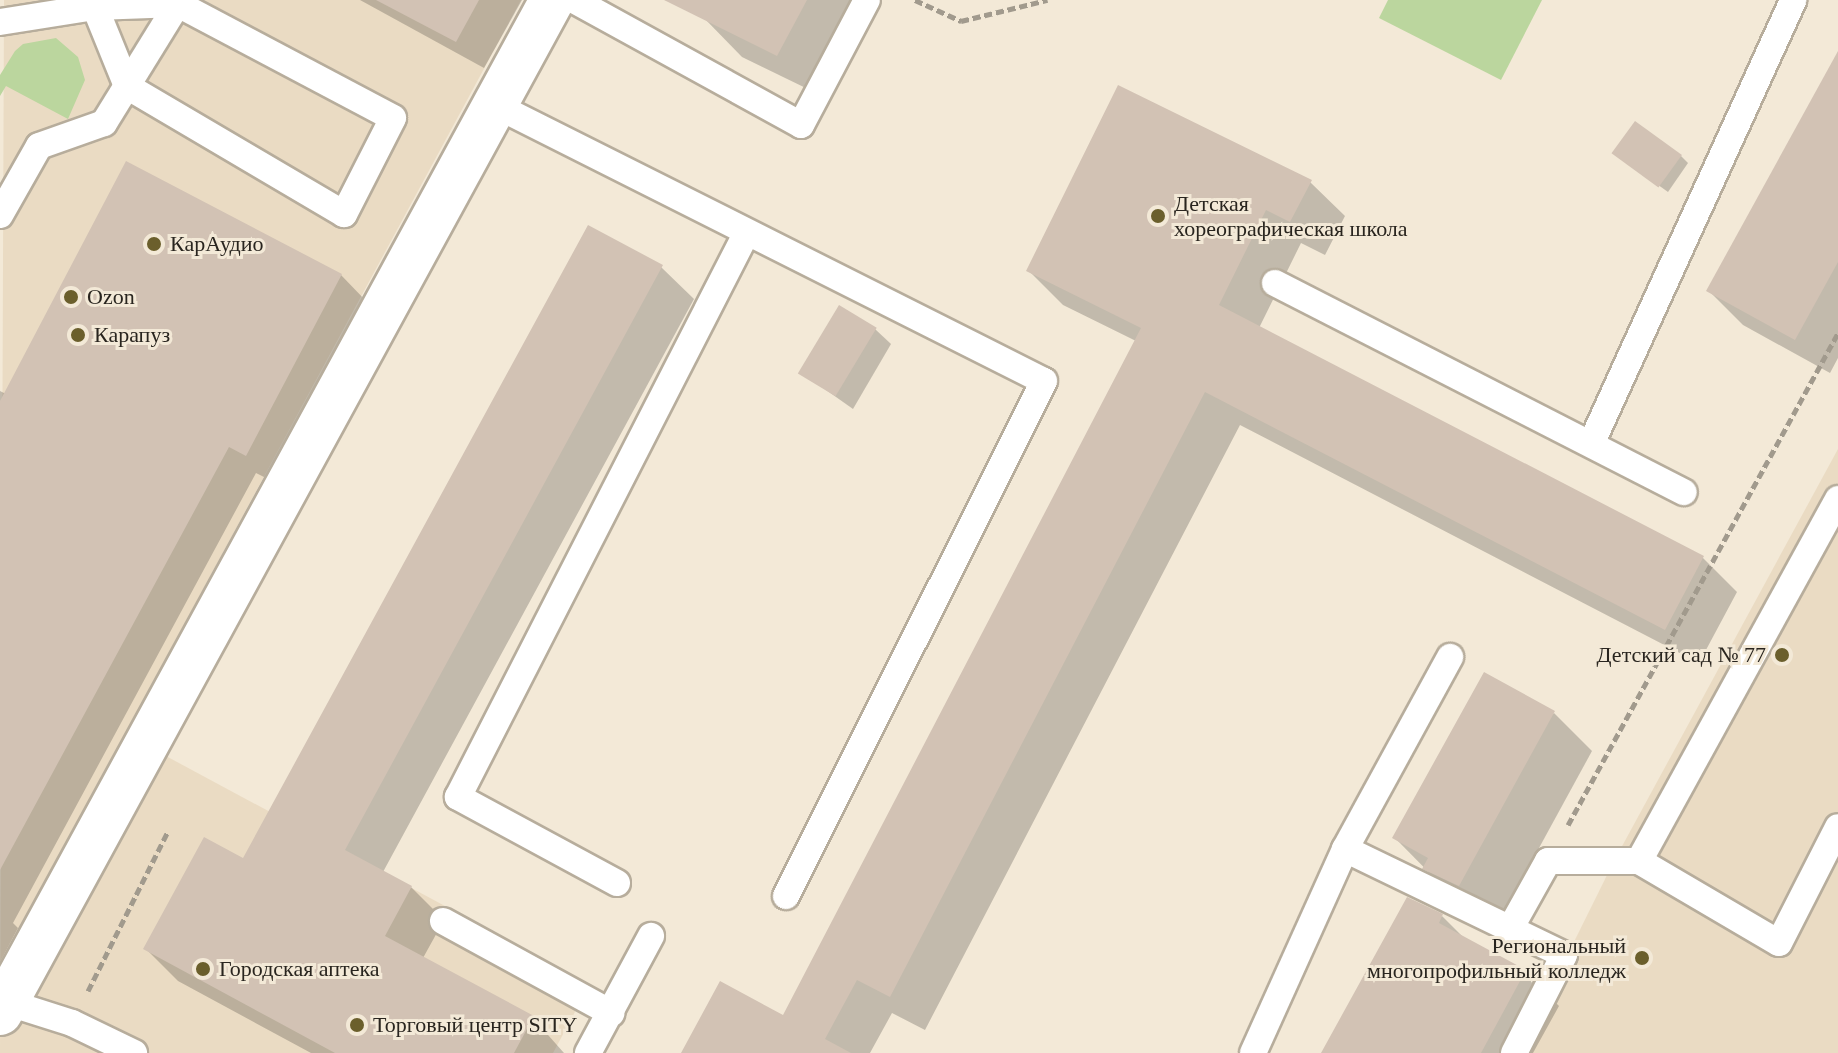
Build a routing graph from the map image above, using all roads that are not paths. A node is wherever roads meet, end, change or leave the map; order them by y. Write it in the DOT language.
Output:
graph roads {
  1 [pos="552,0"];
  2 [pos="574,0"];
  3 [pos="867,0"];
  4 [pos="1793,0"];
  5 [pos="179,2"];
  6 [pos="95,7"];
  7 [pos="0,22"];
  8 [pos="127,86"];
  9 [pos="495,105"];
  10 [pos="0,215"];
  11 [pos="746,234"];
  12 [pos="1275,283"];
  13 [pos="1591,444"];
  14 [pos="1684,492"];
  15 [pos="1838,499"];
  16 [pos="1450,657"];
  17 [pos="1838,827"];
  18 [pos="1345,849"];
  19 [pos="1639,861"];
  20 [pos="617,883"];
  21 [pos="786,896"];
  22 [pos="443,921"];
  23 [pos="1510,929"];
  24 [pos="651,936"];
  25 [pos="3,1007"];
  26 [pos="611,1013"];
  27 [pos="134,1053"];
  28 [pos="588,1053"];
  29 [pos="1253,1053"];
  30 [pos="1514,1053"];
  1 -- 9 [label="street"];
  2 -- 3 [label="lane"];
  4 -- 13 [label="lane"];
  5 -- 6 [label="lane"];
  5 -- 8 [label="lane"];
  5 -- 8 [label="lane"];
  6 -- 7 [label="lane"];
  6 -- 8 [label="lane"];
  8 -- 10 [label="lane"];
  9 -- 11 [label="lane"];
  9 -- 25 [label="street"];
  11 -- 20 [label="lane"];
  11 -- 21 [label="lane"];
  12 -- 13 [label="lane"];
  13 -- 14 [label="lane"];
  15 -- 19 [label="lane"];
  16 -- 18 [label="lane"];
  17 -- 19 [label="lane"];
  18 -- 23 [label="lane"];
  18 -- 29 [label="lane"];
  19 -- 23 [label="lane"];
  22 -- 26 [label="lane"];
  23 -- 30 [label="lane"];
  24 -- 26 [label="lane"];
  25 -- 27 [label="lane"];
  26 -- 28 [label="lane"];
}
